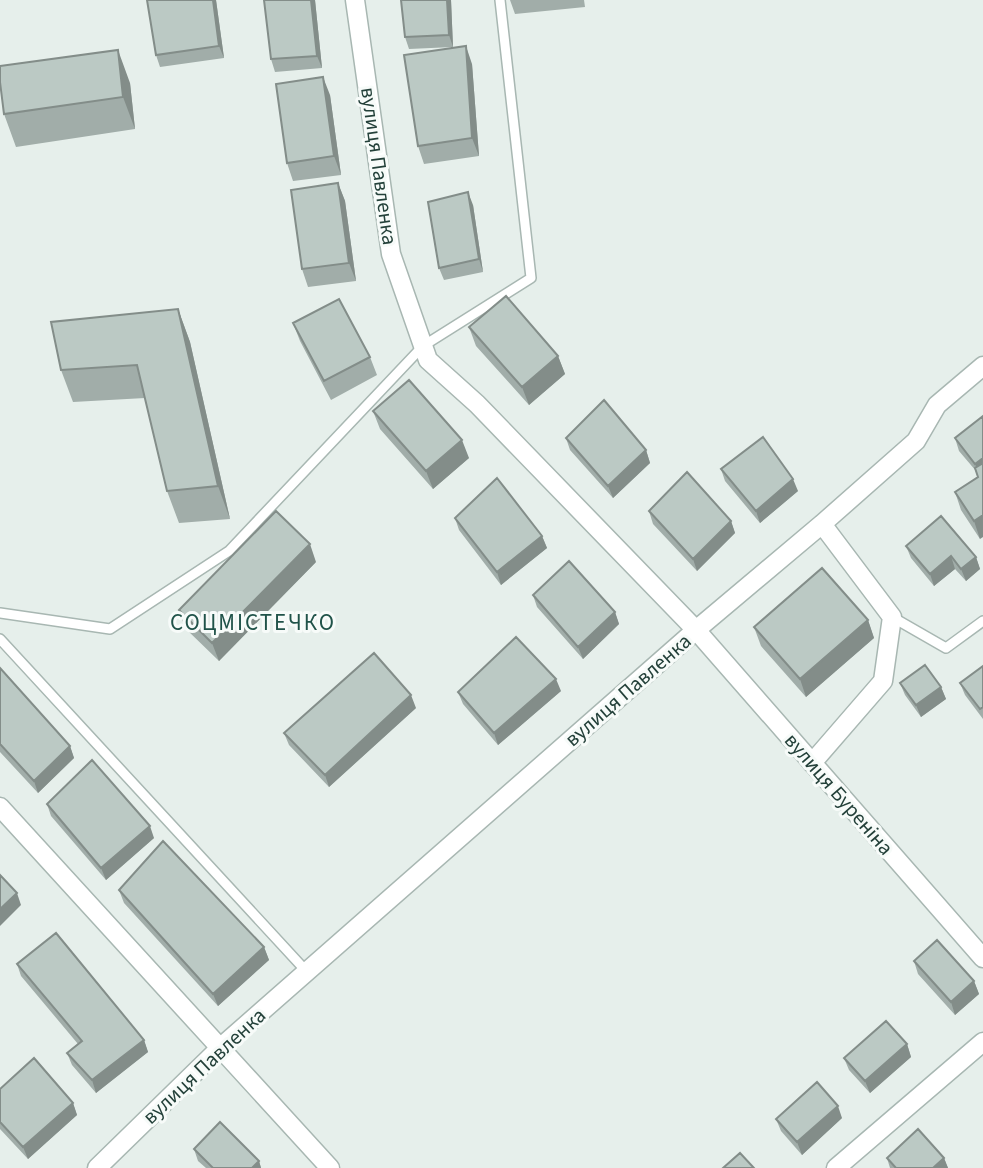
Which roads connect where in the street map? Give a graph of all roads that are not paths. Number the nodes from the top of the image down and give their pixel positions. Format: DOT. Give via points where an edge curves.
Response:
graph roads {
  1 [pos="355,0"];
  2 [pos="500,0"];
  3 [pos="423,346"];
  4 [pos="983,366"];
  5 [pos="822,524"];
  6 [pos="0,613"];
  7 [pos="892,617"];
  8 [pos="983,621"];
  9 [pos="696,630"];
  10 [pos="0,639"];
  11 [pos="812,763"];
  12 [pos="0,807"];
  13 [pos="983,958"];
  14 [pos="307,972"];
  15 [pos="983,1042"];
  16 [pos="221,1047"];
  17 [pos="97,1168"];
  18 [pos="330,1168"];
  19 [pos="836,1168"];
  1 -- 3 [label="street, вулиця Павленка" via="391,254"];
  2 -- 3 [label="lane" via="531,278"];
  3 -- 6 [label="lane" via="229,551 110,629"];
  3 -- 9 [label="street, вулиця Павленка" via="428,360 477,404"];
  4 -- 5 [label="street" via="937,405 916,441"];
  5 -- 7 [label="street"];
  5 -- 9 [label="street"];
  7 -- 8 [label="lane" via="946,648"];
  7 -- 11 [label="street" via="883,681"];
  9 -- 11 [label="street, вулиця Буреніна"];
  9 -- 14 [label="street, вулиця Павленка"];
  10 -- 14 [label="lane"];
  11 -- 13 [label="street, вулиця Буреніна"];
  12 -- 16 [label="street"];
  14 -- 16 [label="street, вулиця Павленка"];
  15 -- 19 [label="street"];
  16 -- 17 [label="street, вулиця Павленка"];
  16 -- 18 [label="street"];
}
